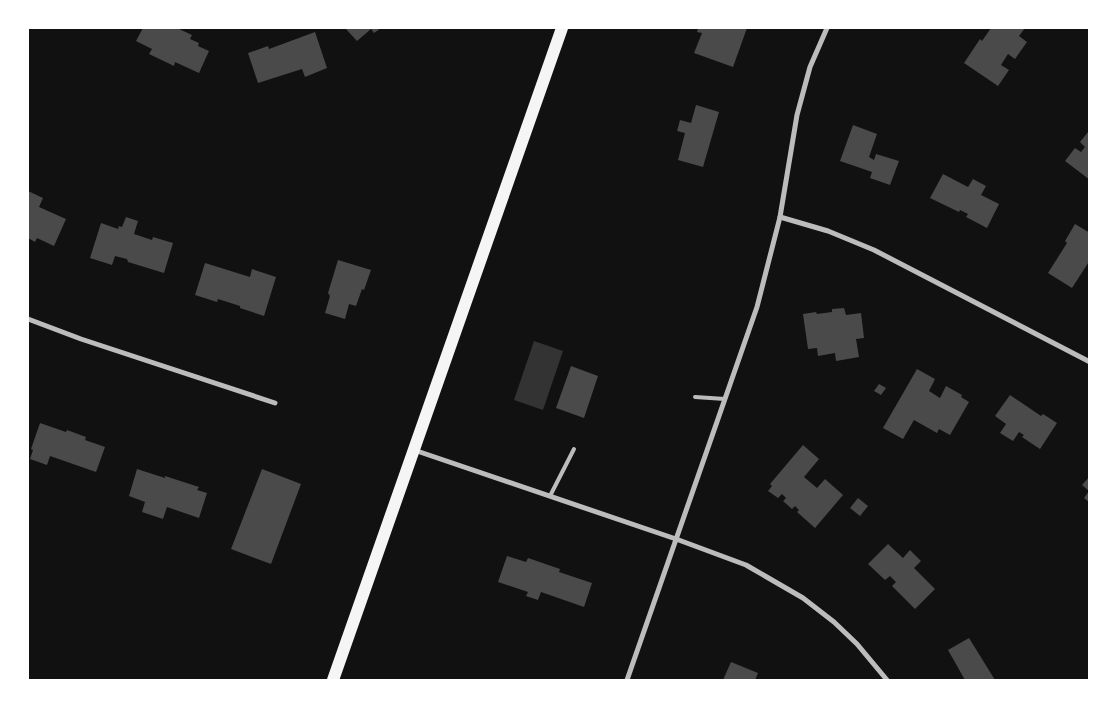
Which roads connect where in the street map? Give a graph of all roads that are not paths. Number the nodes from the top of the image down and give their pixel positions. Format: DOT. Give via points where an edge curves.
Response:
graph roads {
  1 [pos="562,28"];
  2 [pos="827,28"];
  3 [pos="780,217"];
  4 [pos="28,319"];
  5 [pos="1090,362"];
  6 [pos="695,397"];
  7 [pos="725,399"];
  8 [pos="275,404"];
  9 [pos="414,449"];
  10 [pos="574,449"];
  11 [pos="550,496"];
  12 [pos="676,539"];
  13 [pos="333,680"];
  14 [pos="627,680"];
  15 [pos="887,680"];
  1 -- 9 [label="main road"];
  2 -- 3 [label="street" via="810,67 797,115"];
  3 -- 5 [label="street" via="828,231 874,250"];
  3 -- 7 [label="street" via="757,307"];
  4 -- 8 [label="street"];
  6 -- 7 [label="lane"];
  7 -- 12 [label="street"];
  9 -- 11 [label="street"];
  9 -- 13 [label="main road"];
  10 -- 11 [label="lane"];
  11 -- 12 [label="street"];
  12 -- 14 [label="street"];
  12 -- 15 [label="street" via="746,565 803,598 857,644"];
}
